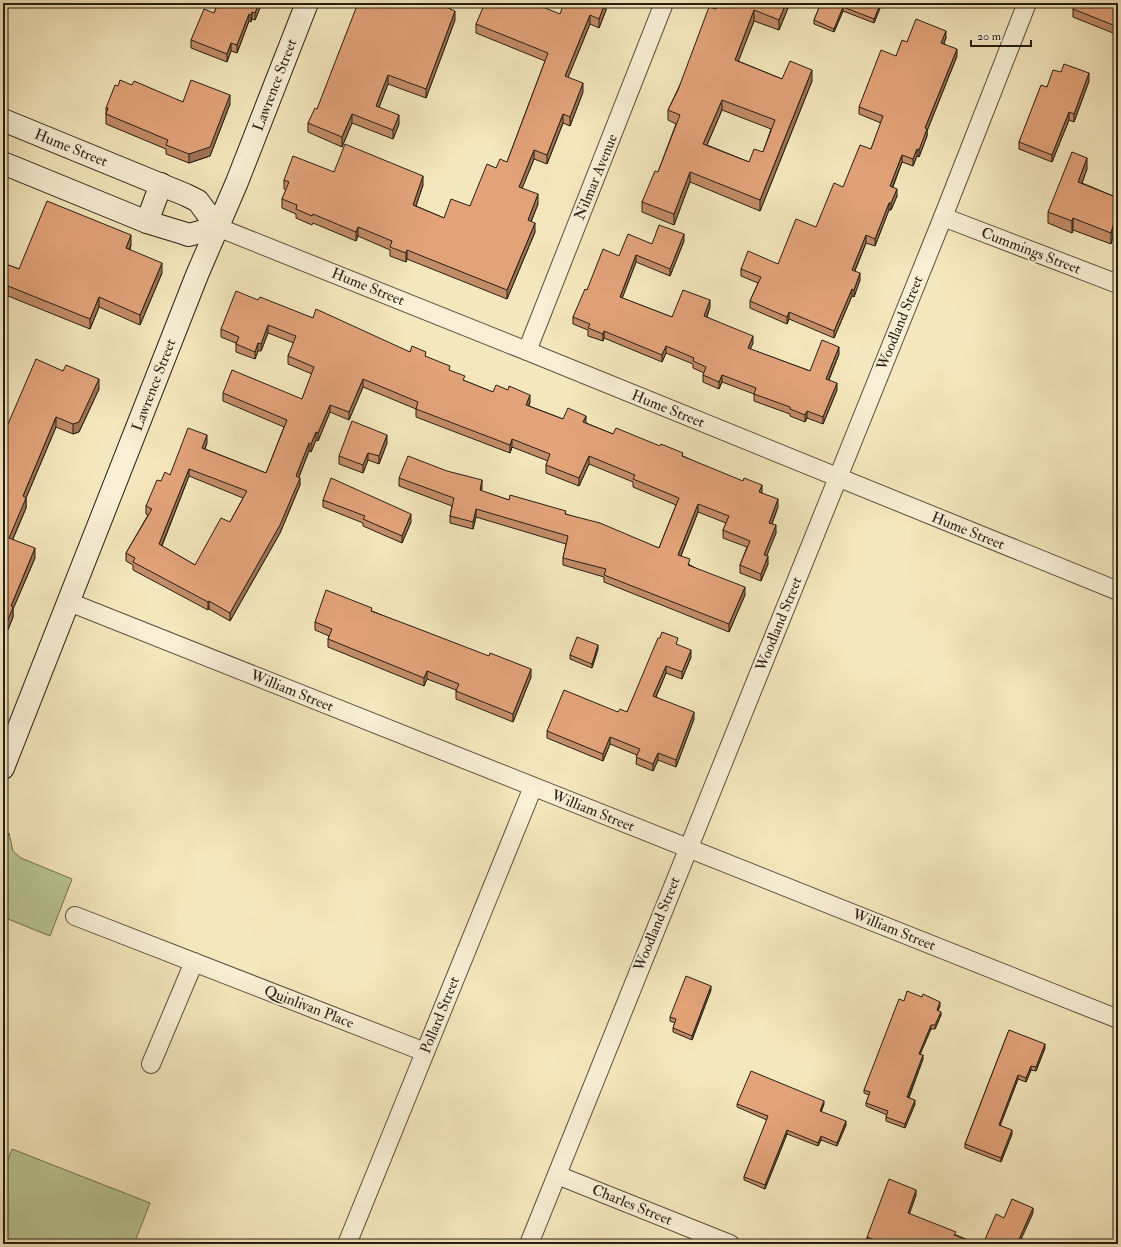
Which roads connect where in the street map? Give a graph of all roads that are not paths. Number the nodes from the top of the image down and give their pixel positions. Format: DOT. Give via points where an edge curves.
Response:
graph roads {
  1 [pos="307,3"];
  2 [pos="664,3"];
  3 [pos="1027,3"];
  4 [pos="3,120"];
  5 [pos="3,163"];
  6 [pos="161,184"];
  7 [pos="943,217"];
  8 [pos="147,222"];
  9 [pos="217,227"];
  10 [pos="1118,284"];
  11 [pos="527,351"];
  12 [pos="837,478"];
  13 [pos="1118,591"];
  14 [pos="69,602"];
  15 [pos="3,768"];
  16 [pos="533,787"];
  17 [pos="688,848"];
  18 [pos="74,916"];
  19 [pos="194,962"];
  20 [pos="1118,1019"];
  21 [pos="425,1052"];
  22 [pos="151,1064"];
  23 [pos="557,1175"];
  24 [pos="347,1244"];
  25 [pos="529,1244"];
  26 [pos="730,1244"];
  1 -- 9 [label="main road, Lawrence Street"];
  2 -- 11 [label="street, Nilmar Avenue"];
  3 -- 7 [label="street, Woodland Street"];
  4 -- 6 [label="main road, Hume Street"];
  5 -- 8 [label="main road"];
  6 -- 8 [label="main road"];
  6 -- 9 [label="main road, Hume Street" via="198,201"];
  7 -- 10 [label="street, Cummings Street"];
  7 -- 12 [label="street, Woodland Street"];
  8 -- 9 [label="main road" via="189,235"];
  9 -- 11 [label="street, Hume Street"];
  9 -- 14 [label="main road, Lawrence Street"];
  11 -- 12 [label="street, Hume Street"];
  12 -- 13 [label="street, Hume Street"];
  12 -- 17 [label="street, Woodland Street"];
  14 -- 15 [label="main road, Lawrence Street"];
  14 -- 16 [label="street, William Street"];
  16 -- 17 [label="street, William Street"];
  16 -- 21 [label="street, Pollard Street"];
  17 -- 20 [label="street, William Street"];
  17 -- 23 [label="street, Woodland Street"];
  18 -- 19 [label="street, Quinlivan Place"];
  19 -- 21 [label="street, Quinlivan Place"];
  19 -- 22 [label="street"];
  21 -- 24 [label="street, Pollard Street"];
  23 -- 25 [label="street, Woodland Street"];
  23 -- 26 [label="street, Charles Street"];
}
